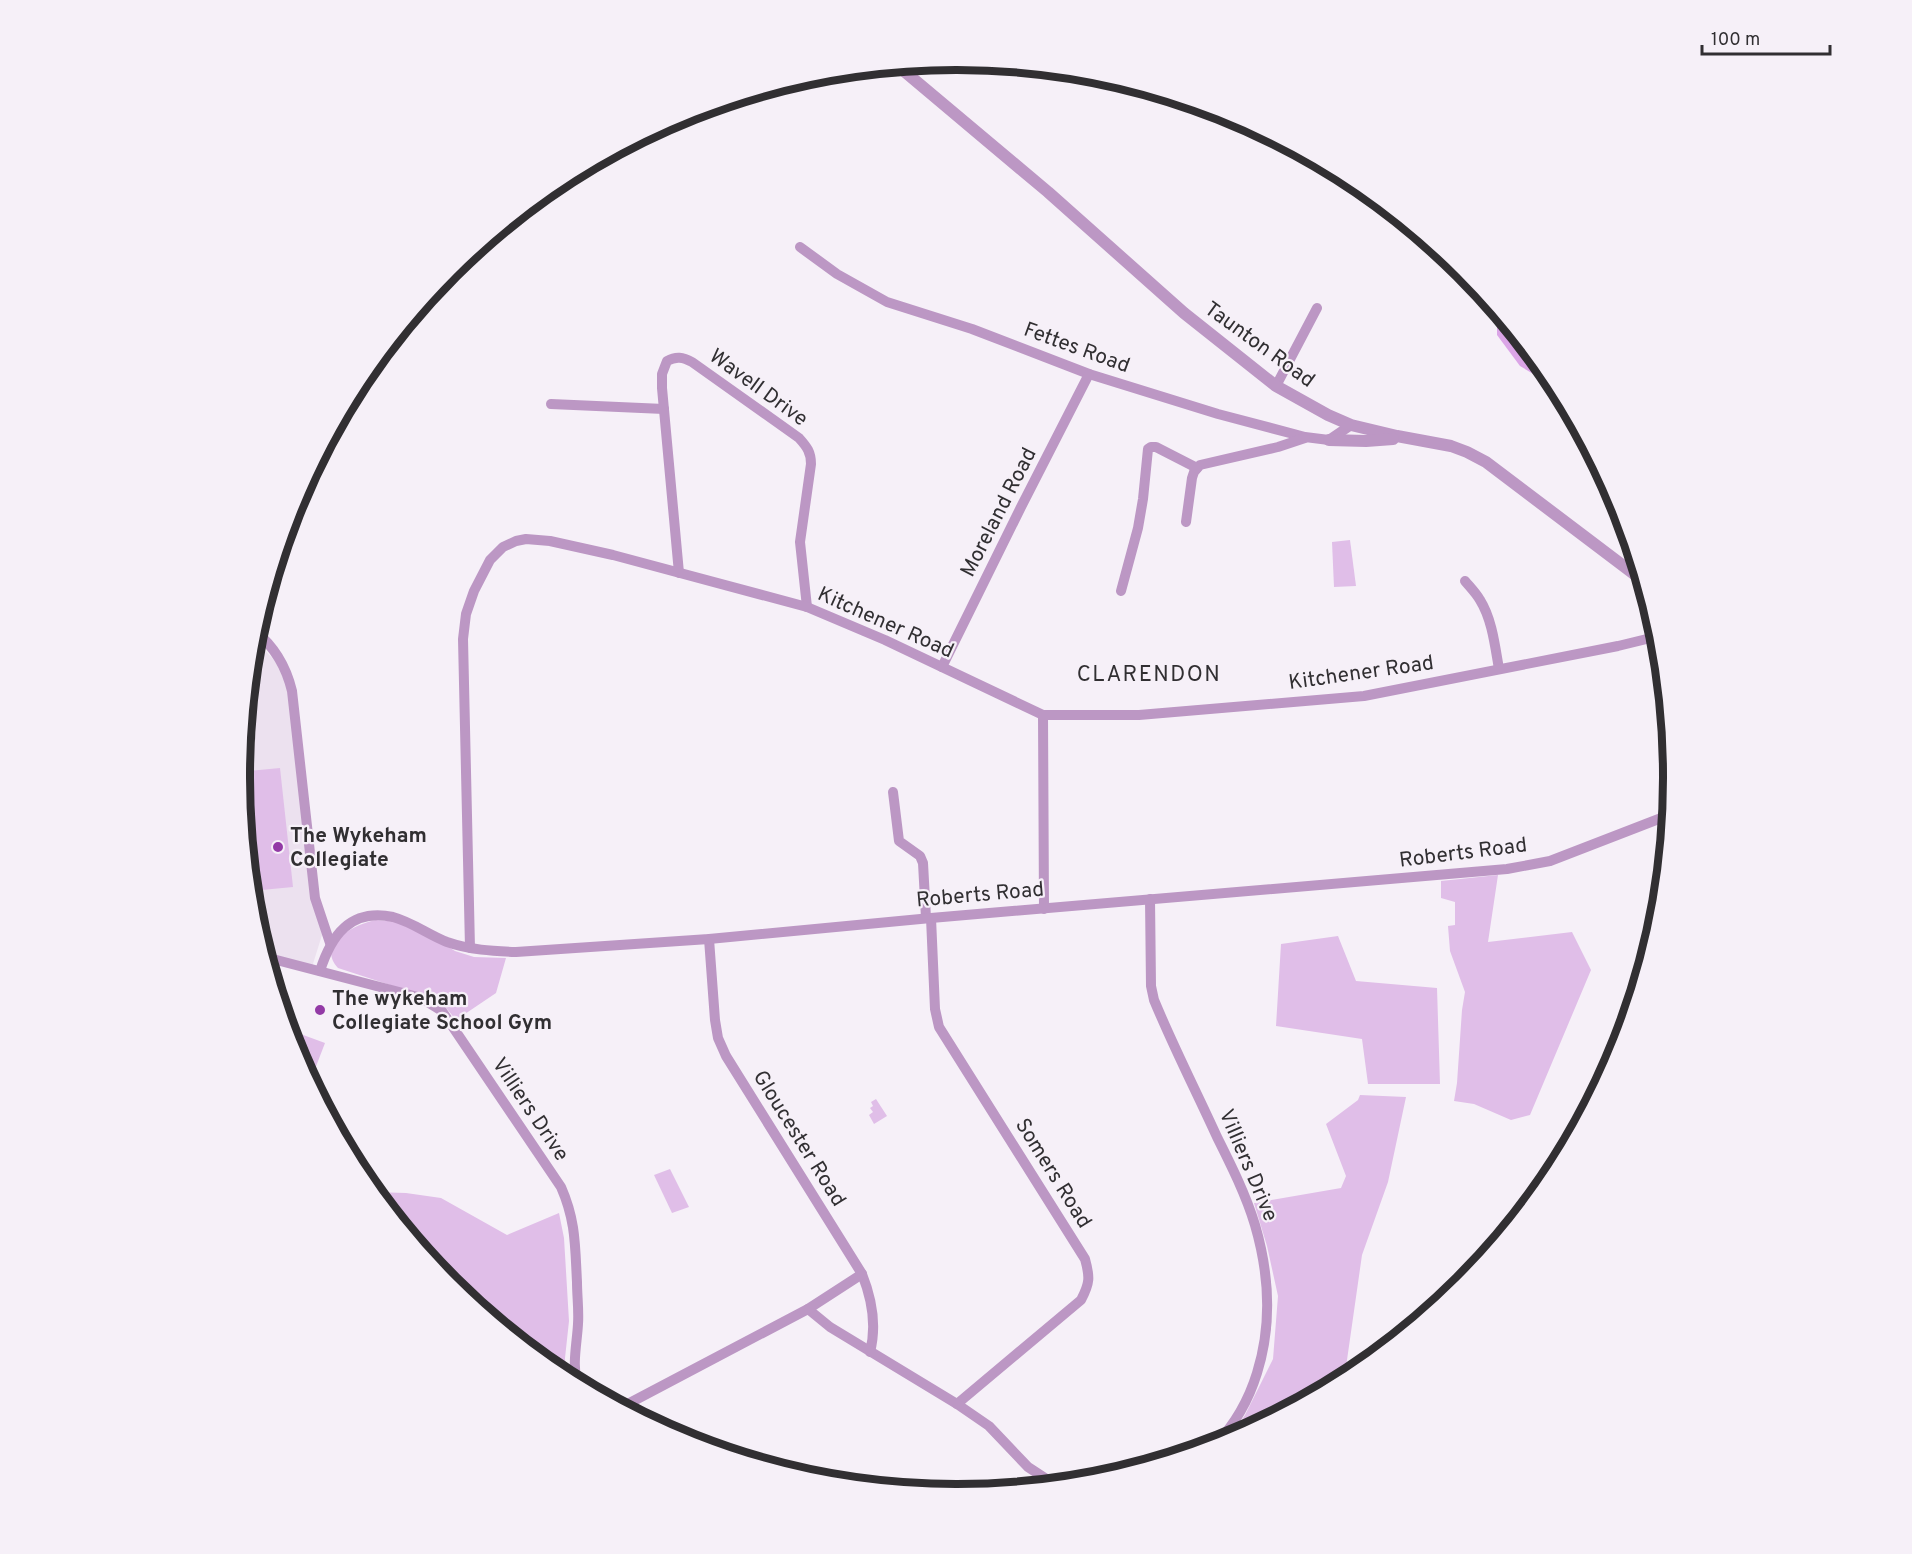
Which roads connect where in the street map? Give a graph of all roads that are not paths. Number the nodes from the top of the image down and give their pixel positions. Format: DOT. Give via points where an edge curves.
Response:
graph roads {
  1 [pos="906,72"];
  2 [pos="800,247"];
  3 [pos="1317,308"];
  4 [pos="1089,374"];
  5 [pos="1276,386"];
  6 [pos="550,404"];
  7 [pos="664,409"];
  8 [pos="1351,425"];
  9 [pos="1403,437"];
  10 [pos="1305,438"];
  11 [pos="1329,440"];
  12 [pos="1197,468"];
  13 [pos="1186,522"];
  14 [pos="1632,572"];
  15 [pos="679,573"];
  16 [pos="1465,581"];
  17 [pos="1121,591"];
  18 [pos="807,607"];
  19 [pos="263,638"];
  20 [pos="1649,638"];
  21 [pos="942,667"];
  22 [pos="1499,669"];
  23 [pos="1043,716"];
  24 [pos="893,792"];
  25 [pos="1661,818"];
  26 [pos="1150,899"];
  27 [pos="1044,909"];
  28 [pos="928,918"];
  29 [pos="710,939"];
  30 [pos="330,943"];
  31 [pos="470,948"];
  32 [pos="274,959"];
  33 [pos="320,971"];
  34 [pos="862,1274"];
  35 [pos="808,1309"];
  36 [pos="870,1352"];
  37 [pos="576,1372"];
  38 [pos="629,1403"];
  39 [pos="957,1404"];
  40 [pos="1229,1428"];
  41 [pos="1044,1477"];
  1 -- 5 [label="street, Taunton Road" via="1184,313"];
  2 -- 4 [label="street, Fettes Road" via="837,274 887,302 972,329"];
  3 -- 5 [label="street"];
  4 -- 10 [label="street, Fettes Road"];
  4 -- 21 [label="street, Moreland Road"];
  5 -- 8 [label="street, Taunton Road"];
  6 -- 7 [label="street"];
  7 -- 15 [label="street, Wavell Drive"];
  7 -- 18 [label="street, Wavell Drive" via="662,388 667,362 685,358 808,448 811,464 800,542"];
  8 -- 9 [label="street, Taunton Road"];
  8 -- 11 [label="street"];
  9 -- 11 [label="street"];
  9 -- 14 [label="street, Taunton Road" via="1451,446 1486,462"];
  10 -- 11 [label="street, Fettes Road"];
  10 -- 12 [label="street"];
  12 -- 13 [label="street"];
  12 -- 17 [label="street" via="1156,447 1148,449 1140,521"];
  15 -- 18 [label="street, Kitchener Road"];
  15 -- 31 [label="street, Kitchener Road" via="550,541 516,541 490,560 466,614 463,639"];
  16 -- 22 [label="street" via="1486,612"];
  18 -- 21 [label="street, Kitchener Road"];
  19 -- 30 [label="street" via="275,650 292,691 315,898"];
  20 -- 22 [label="street, Kitchener Road"];
  21 -- 23 [label="street, Kitchener Road"];
  22 -- 23 [label="street, Kitchener Road" via="1364,696 1139,715"];
  23 -- 27 [label="street"];
  24 -- 28 [label="street, Somers Road" via="899,841 920,856 923,863"];
  25 -- 26 [label="street, Roberts Road" via="1550,861 1507,869"];
  26 -- 27 [label="street, Roberts Road"];
  26 -- 40 [label="street, Villiers Drive" via="1154,1000 1238,1181 1255,1224 1264,1268 1268,1309 1263,1353 1250,1395"];
  27 -- 28 [label="street, Roberts Road"];
  28 -- 29 [label="street, Roberts Road"];
  28 -- 39 [label="street, Somers Road" via="939,1027 1085,1259 1090,1274 1082,1300"];
  29 -- 31 [label="street, Roberts Road" via="516,952"];
  29 -- 34 [label="street, Gloucester Road" via="715,1020 726,1056"];
  30 -- 31 [label="street, Roberts Road" via="341,929 361,919 382,916"];
  30 -- 33 [label="street, Roberts Road"];
  32 -- 33 [label="street, Villiers Drive"];
  33 -- 37 [label="street, Villiers Drive" via="421,998 442,1011 561,1187 575,1230 579,1321"];
  34 -- 35 [label="street"];
  34 -- 36 [label="street, Gloucester Road" via="872,1308"];
  35 -- 36 [label="street"];
  35 -- 38 [label="street"];
  36 -- 39 [label="street"];
  39 -- 41 [label="street" via="989,1426 1028,1467"];
}
